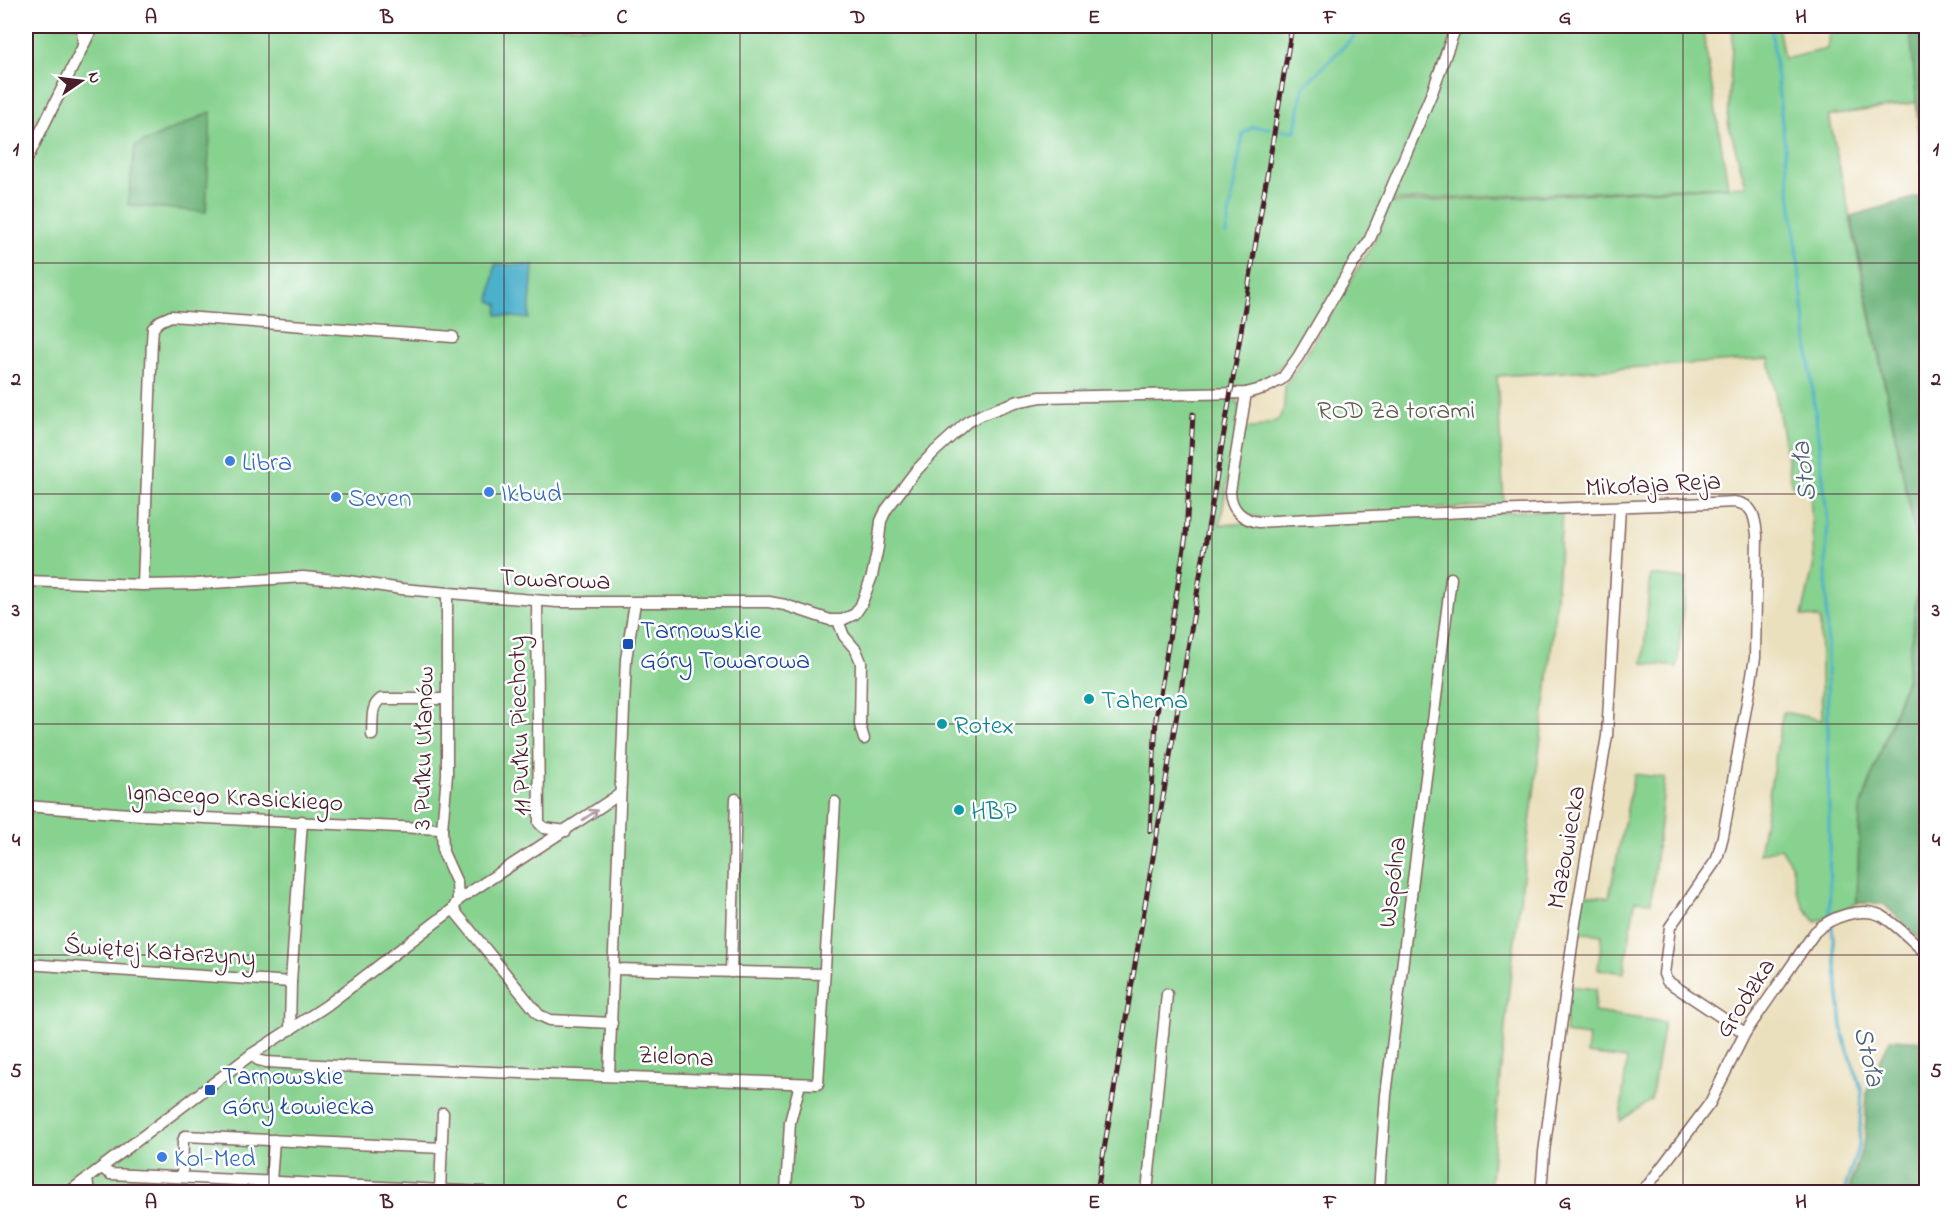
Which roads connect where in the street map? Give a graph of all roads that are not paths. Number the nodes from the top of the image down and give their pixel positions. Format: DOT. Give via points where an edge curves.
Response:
graph roads {
  1 [pos="1456,26"];
  2 [pos="86,27"];
  3 [pos="26,161"];
  4 [pos="453,337"];
  5 [pos="1246,393"];
  6 [pos="1620,507"];
  7 [pos="1451,578"];
  8 [pos="26,581"];
  9 [pos="143,585"];
  10 [pos="447,594"];
  11 [pos="537,601"];
  12 [pos="635,603"];
  13 [pos="838,621"];
  14 [pos="447,699"];
  15 [pos="372,735"];
  16 [pos="864,739"];
  17 [pos="617,796"];
  18 [pos="736,799"];
  19 [pos="835,801"];
  20 [pos="26,806"];
  21 [pos="302,821"];
  22 [pos="442,829"];
  23 [pos="566,831"];
  24 [pos="455,904"];
  25 [pos="1926,952"];
  26 [pos="26,964"];
  27 [pos="614,969"];
  28 [pos="730,972"];
  29 [pos="824,974"];
  30 [pos="291,982"];
  31 [pos="1167,994"];
  32 [pos="612,1023"];
  33 [pos="290,1030"];
  34 [pos="1745,1033"];
  35 [pos="252,1054"];
  36 [pos="609,1075"];
  37 [pos="800,1084"];
  38 [pos="443,1113"];
  39 [pos="274,1140"];
  40 [pos="442,1148"];
  41 [pos="102,1168"];
  42 [pos="182,1177"];
  43 [pos="87,1179"];
  44 [pos="271,1182"];
  45 [pos="1648,1188"];
  46 [pos="440,1191"];
  47 [pos="69,1192"];
  48 [pos="89,1192"];
  49 [pos="484,1192"];
  50 [pos="786,1192"];
  51 [pos="1147,1192"];
  52 [pos="1379,1192"];
  53 [pos="1540,1192"];
  54 [pos="1640,1192"];
  1 -- 5 [label="street" via="1434,90 1369,241 1282,379"];
  2 -- 3 [label="street" via="83,47"];
  4 -- 9 [label="street" via="171,316 160,321 153,328 152,341"];
  5 -- 6 [label="street, Mikołaja Reja" via="1230,492 1231,501 1251,521"];
  5 -- 13 [label="street" via="1041,397 1007,404 970,420 915,472 886,510 880,520 874,569 861,605 852,616"];
  6 -- 34 [label="street, Mikołaja Reja" via="1734,502 1750,508 1756,522 1755,658 1723,836 1717,859 1670,927 1664,974 1668,981"];
  6 -- 53 [label="street, Mazowiecka" via="1607,736 1575,923"];
  7 -- 52 [label="street, Wspólna" via="1385,1104"];
  8 -- 9 [label="street, Towarowa"];
  9 -- 10 [label="street, Towarowa" via="303,577"];
  10 -- 11 [label="street, Towarowa"];
  10 -- 14 [label="street, 3 Pułku Ułanów"];
  11 -- 12 [label="street, Towarowa"];
  11 -- 23 [label="street, 11 Pułku Piechoty" via="539,823 544,828"];
  12 -- 13 [label="street, Towarowa" via="769,602"];
  12 -- 17 [label="street" via="626,658"];
  13 -- 16 [label="street" via="861,662 860,725"];
  14 -- 15 [label="street" via="381,699 374,706"];
  14 -- 22 [label="street, 3 Pułku Ułanów"];
  23 -- 17 [label="street, one-way"];
  17 -- 27 [label="street"];
  18 -- 28 [label="street"];
  19 -- 29 [label="street"];
  20 -- 21 [label="street, Ignacego Krasickiego"];
  21 -- 22 [label="street, Ignacego Krasickiego"];
  21 -- 30 [label="street, Świętej Katarzyny"];
  22 -- 24 [label="street, 3 Pułku Ułanów" via="443,852 457,883"];
  23 -- 24 [label="street"];
  24 -- 32 [label="street" via="539,1015 550,1020"];
  24 -- 33 [label="street"];
  25 -- 34 [label="street, Grodzka" via="1882,917 1871,913 1832,919 1815,932"];
  26 -- 30 [label="street, Świętej Katarzyny"];
  27 -- 28 [label="street"];
  27 -- 32 [label="street"];
  28 -- 29 [label="street"];
  29 -- 37 [label="street" via="818,1084"];
  30 -- 33 [label="street, Świętej Katarzyny"];
  31 -- 51 [label="street"];
  32 -- 36 [label="street"];
  33 -- 35 [label="street"];
  34 -- 45 [label="street, Grodzka" via="1710,1103"];
  35 -- 36 [label="street, Zielona" via="266,1062"];
  35 -- 41 [label="street"];
  36 -- 37 [label="street, Zielona"];
  37 -- 50 [label="street" via="790,1122"];
  38 -- 40 [label="street"];
  39 -- 40 [label="street"];
  39 -- 42 [label="street" via="185,1136"];
  39 -- 44 [label="street"];
  40 -- 46 [label="street"];
  41 -- 42 [label="street" via="110,1174"];
  41 -- 43 [label="street"];
  42 -- 44 [label="street"];
  43 -- 47 [label="street"];
  43 -- 48 [label="street"];
  44 -- 46 [label="street"];
  45 -- 54 [label="street, Grodzka"];
  46 -- 49 [label="street"];
}
